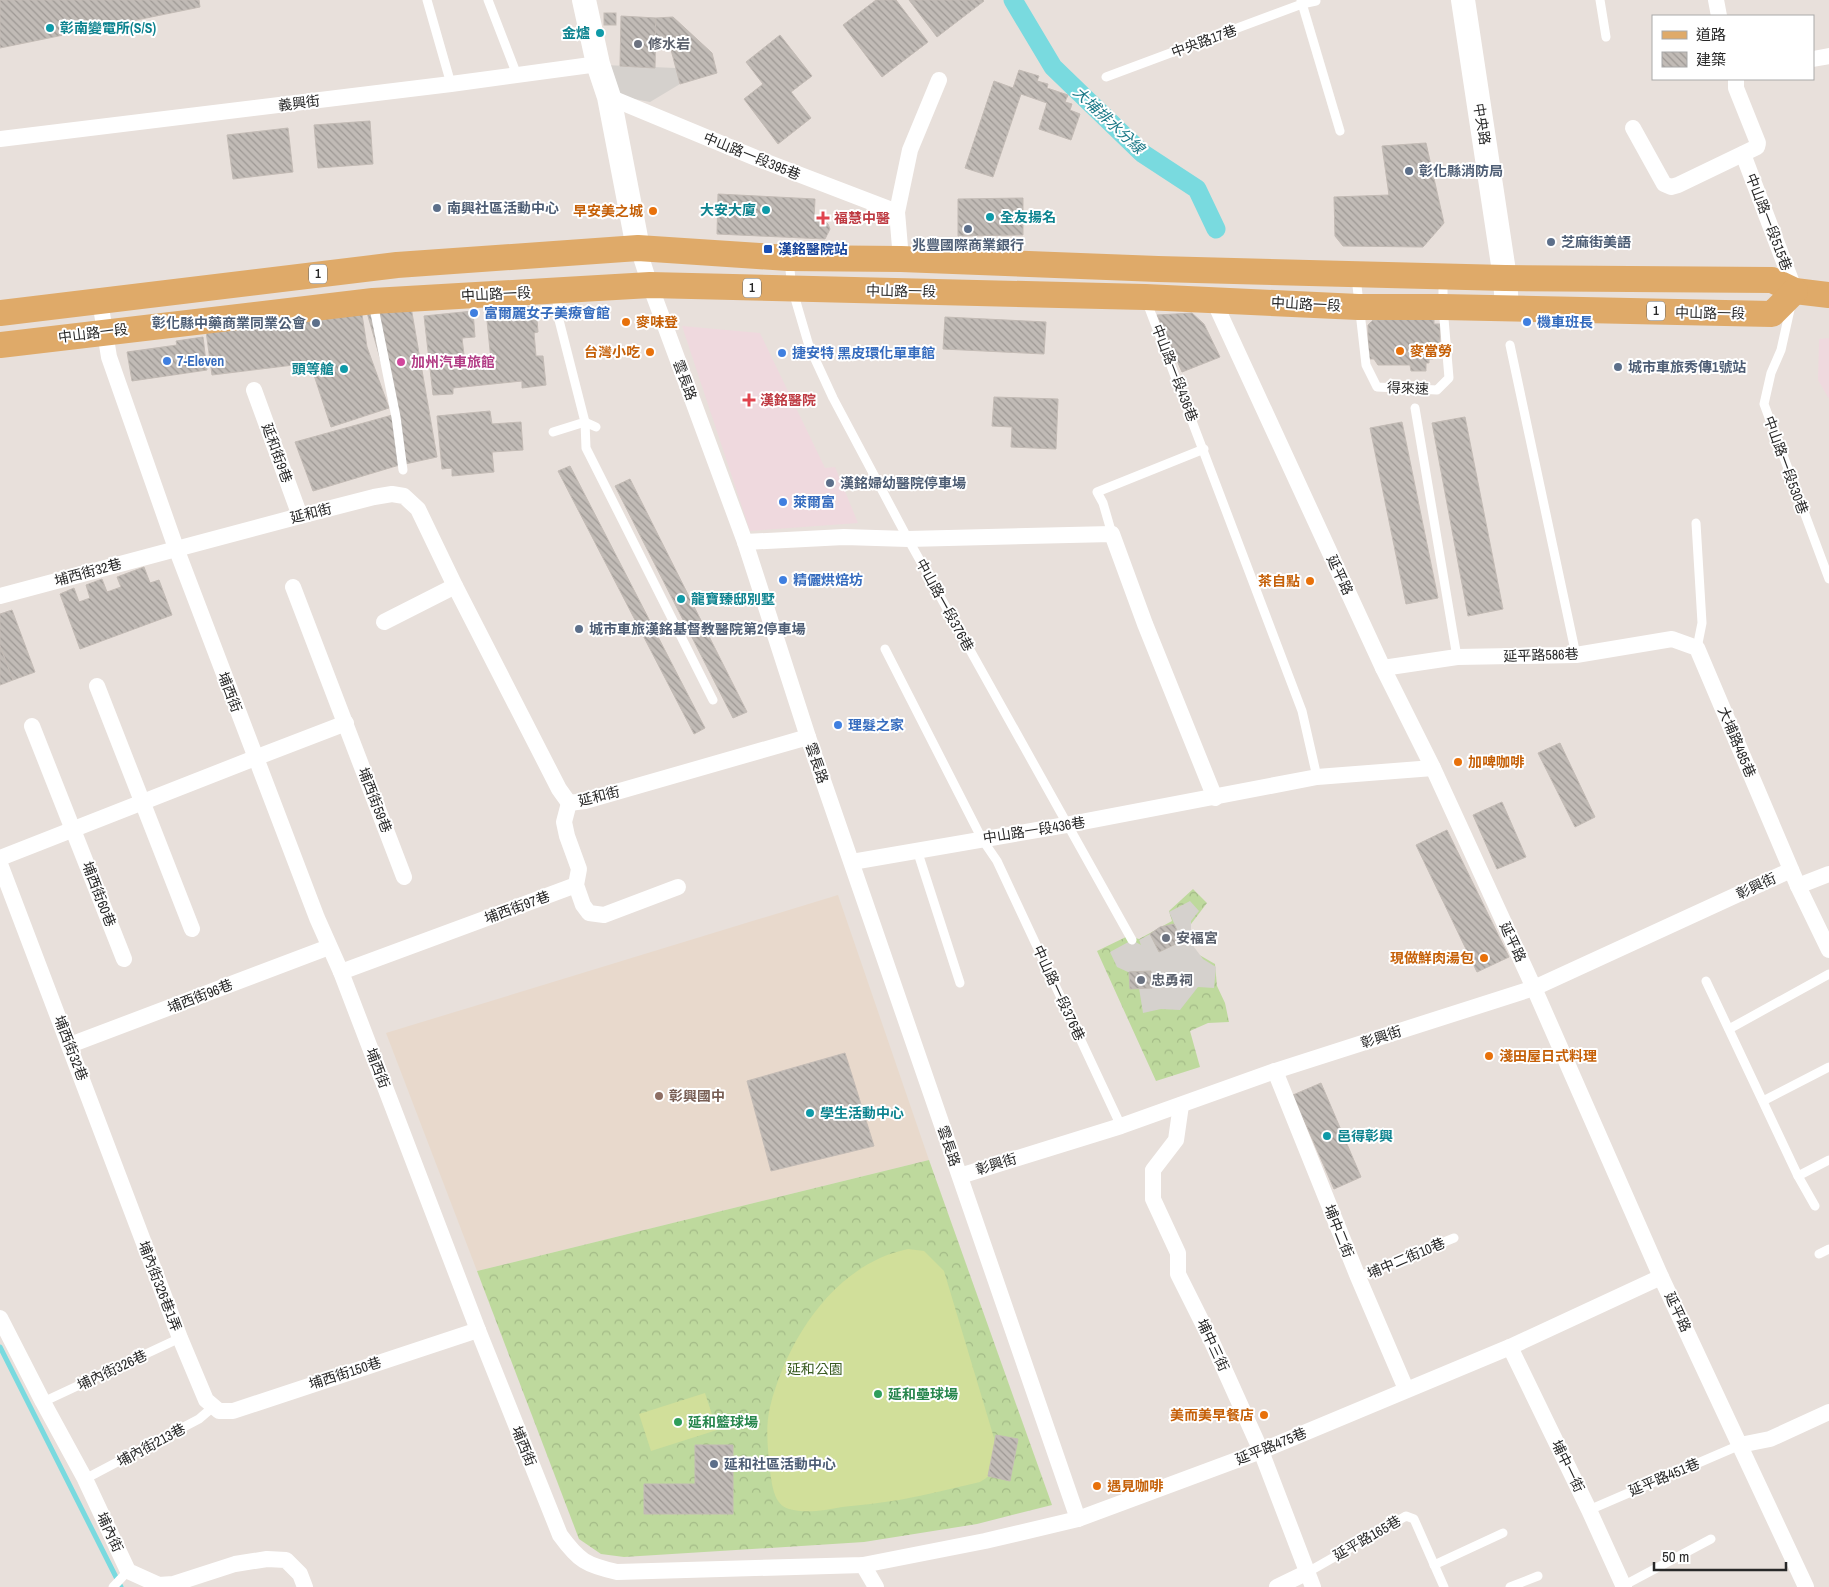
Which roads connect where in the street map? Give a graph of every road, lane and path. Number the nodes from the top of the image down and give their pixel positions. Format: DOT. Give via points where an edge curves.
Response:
graph roads {
  1 [pos="426,0"];
  2 [pos="488,0"];
  3 [pos="584,0"];
  4 [pos="1463,0"];
  5 [pos="1600,0"];
  6 [pos="1716,0"];
  7 [pos="1302,2"];
  8 [pos="1316,2"];
  9 [pos="1719,15"];
  10 [pos="1606,37"];
  11 [pos="1829,56"];
  12 [pos="1814,59"];
  13 [pos="598,64"];
  14 [pos="516,75"];
  15 [pos="1106,77"];
  16 [pos="939,80"];
  17 [pos="1736,80"];
  18 [pos="451,84"];
  19 [pos="609,97"];
  20 [pos="1633,128"];
  21 [pos="1340,131"];
  22 [pos="0,139"];
  23 [pos="1743,154"];
  24 [pos="897,212"];
  25 [pos="638,248"];
  26 [pos="788,258"];
  27 [pos="901,259"];
  28 [pos="1356,274"];
  29 [pos="1443,276"];
  30 [pos="1505,278"];
  31 [pos="650,286"];
  32 [pos="792,288"];
  33 [pos="556,290"];
  34 [pos="1795,291"];
  35 [pos="1829,295"];
  36 [pos="1145,297"];
  37 [pos="1213,299"];
  38 [pos="100,301"];
  39 [pos="373,301"];
  40 [pos="1443,306"];
  41 [pos="1358,307"];
  42 [pos="1507,308"];
  43 [pos="0,314"];
  44 [pos="105,332"];
  45 [pos="0,345"];
  46 [pos="1510,346"];
  47 [pos="254,390"];
  48 [pos="1415,408"];
  49 [pos="585,422"];
  50 [pos="596,426"];
  51 [pos="553,432"];
  52 [pos="1204,449"];
  53 [pos="403,470"];
  54 [pos="300,516"];
  55 [pos="1696,523"];
  56 [pos="1112,534"];
  57 [pos="908,539"];
  58 [pos="745,542"];
  59 [pos="176,548"];
  60 [pos="1827,569"];
  61 [pos="1829,579"];
  62 [pos="455,586"];
  63 [pos="293,587"];
  64 [pos="0,596"];
  65 [pos="384,622"];
  66 [pos="885,648"];
  67 [pos="1697,648"];
  68 [pos="1576,655"];
  69 [pos="1457,657"];
  70 [pos="1383,668"];
  71 [pos="97,686"];
  72 [pos="713,700"];
  73 [pos="346,723"];
  74 [pos="32,726"];
  75 [pos="808,737"];
  76 [pos="255,758"];
  77 [pos="1433,768"];
  78 [pos="1317,777"];
  79 [pos="1215,798"];
  80 [pos="143,802"];
  81 [pos="570,803"];
  82 [pos="1066,825"];
  83 [pos="74,829"];
  84 [pos="982,838"];
  85 [pos="917,850"];
  86 [pos="0,858"];
  87 [pos="852,862"];
  88 [pos="0,864"];
  89 [pos="1791,870"];
  90 [pos="1829,874"];
  91 [pos="404,877"];
  92 [pos="576,885"];
  93 [pos="1798,886"];
  94 [pos="678,887"];
  95 [pos="192,929"];
  96 [pos="1132,940"];
  97 [pos="329,946"];
  98 [pos="1829,950"];
  99 [pos="124,959"];
  100 [pos="341,972"];
  101 [pos="1829,974"];
  102 [pos="1706,981"];
  103 [pos="960,983"];
  104 [pos="1534,988"];
  105 [pos="1729,1029"];
  106 [pos="70,1045"];
  107 [pos="1829,1067"];
  108 [pos="1274,1071"];
  109 [pos="1763,1101"];
  110 [pos="1181,1105"];
  111 [pos="1121,1126"];
  112 [pos="1829,1160"];
  113 [pos="960,1176"];
  114 [pos="1798,1176"];
  115 [pos="1815,1206"];
  116 [pos="141,1233"];
  117 [pos="1454,1238"];
  118 [pos="1829,1249"];
  119 [pos="1819,1254"];
  120 [pos="1661,1277"];
  121 [pos="1358,1278"];
  122 [pos="0,1318"];
  123 [pos="478,1330"];
  124 [pos="180,1338"];
  125 [pos="1510,1347"];
  126 [pos="1406,1390"];
  127 [pos="43,1402"];
  128 [pos="214,1407"];
  129 [pos="1829,1412"];
  130 [pos="1740,1445"];
  131 [pos="1261,1451"];
  132 [pos="85,1479"];
  133 [pos="1589,1510"];
  134 [pos="1078,1519"];
  135 [pos="1504,1534"];
  136 [pos="1711,1539"];
  137 [pos="863,1565"];
  138 [pos="1434,1565"];
  139 [pos="128,1571"];
  140 [pos="1538,1576"];
  141 [pos="1310,1579"];
  142 [pos="113,1587"];
  143 [pos="305,1587"];
  144 [pos="876,1587"];
  145 [pos="1277,1587"];
  146 [pos="1444,1587"];
  147 [pos="1510,1587"];
  148 [pos="1622,1587"];
  149 [pos="1806,1587"];
  1 -- 18 [label="lane"];
  2 -- 14 [label="lane"];
  3 -- 13 [label="street, 雲長路"];
  4 -- 30 [label="street, 中央路"];
  5 -- 10 [label="lane"];
  6 -- 9 [label="street"];
  7 -- 8 [label="lane, 中央路17巷"];
  7 -- 15 [label="lane, 中央路17巷"];
  7 -- 21 [label="lane"];
  11 -- 12 [label="street"];
  13 -- 14 [label="street, 義興街"];
  13 -- 19 [label="street, 雲長路"];
  14 -- 18 [label="street, 義興街"];
  16 -- 24 [label="street" via="910,150"];
  17 -- 23 [label="street, 中山路一段515巷" via="1736,88 1758,143 1757,148"];
  18 -- 22 [label="street, 義興街"];
  19 -- 24 [label="street, 中山路一段395巷" via="747,155"];
  19 -- 25 [label="street, 雲長路"];
  20 -- 23 [label="street, 中山路一段515巷" via="1664,184 1671,187"];
  23 -- 34 [label="street, 中山路一段515巷"];
  24 -- 27 [label="street"];
  25 -- 26 [label="main road, 1"];
  25 -- 31 [label="street, 雲長路"];
  25 -- 38 [label="main road, 1" via="397,265"];
  26 -- 27 [label="main road, 1"];
  26 -- 32 [label="lane, 中山路一段376巷"];
  27 -- 28 [label="main road, 1"];
  28 -- 29 [label="main road, 1"];
  28 -- 41 [label="lane, 得來速"];
  29 -- 30 [label="main road, 1"];
  29 -- 40 [label="lane, 得來速"];
  30 -- 34 [label="main road, 1" via="1772,280"];
  30 -- 42 [label="street, 中央路"];
  31 -- 32 [label="main road, 中山路一段 / 1"];
  31 -- 33 [label="main road, 中山路一段 / 1"];
  31 -- 58 [label="street, 雲長路"];
  32 -- 36 [label="main road, 中山路一段 / 1"];
  32 -- 57 [label="lane, 中山路一段376巷" via="809,346 833,398"];
  33 -- 39 [label="main road, 中山路一段 / 1"];
  33 -- 49 [label="lane" via="559,320"];
  34 -- 35 [label="main road, 1"];
  34 -- 42 [label="main road, 中山路一段 / 1" via="1772,314"];
  34 -- 60 [label="lane, 中山路一段530巷" via="1782,350 1764,404"];
  36 -- 37 [label="main road, 中山路一段 / 1"];
  36 -- 52 [label="lane, 中山路一段436巷"];
  37 -- 41 [label="main road, 中山路一段 / 1"];
  37 -- 70 [label="street, 延平路"];
  38 -- 43 [label="main road, 1"];
  38 -- 44 [label="street, 埔西街"];
  39 -- 44 [label="main road, 中山路一段 / 1"];
  39 -- 53 [label="lane" via="396,416"];
  40 -- 41 [label="main road, 中山路一段 / 1"];
  40 -- 41 [label="lane, 得來速" via="1449,378 1437,390 1377,387 1366,365"];
  40 -- 42 [label="main road, 中山路一段 / 1"];
  44 -- 45 [label="main road, 中山路一段 / 1"];
  44 -- 59 [label="street, 埔西街" via="109,357"];
  46 -- 68 [label="lane"];
  47 -- 54 [label="street, 延和街9巷"];
  48 -- 69 [label="lane"];
  49 -- 50 [label="lane"];
  49 -- 51 [label="lane"];
  49 -- 72 [label="lane" via="586,448"];
  52 -- 56 [label="lane" via="1097,492"];
  52 -- 78 [label="lane, 中山路一段436巷" via="1302,711"];
  54 -- 59 [label="street, 延和街"];
  54 -- 62 [label="street, 延和街" via="374,497 404,496 418,509"];
  55 -- 67 [label="lane" via="1702,623"];
  56 -- 57 [label="street"];
  56 -- 79 [label="street"];
  57 -- 58 [label="street" via="844,537"];
  57 -- 82 [label="lane, 中山路一段376巷"];
  58 -- 75 [label="street, 雲長路"];
  59 -- 64 [label="street, 埔西街32巷"];
  59 -- 76 [label="street, 埔西街"];
  60 -- 61 [label="lane, 中山路一段530巷"];
  62 -- 65 [label="street"];
  62 -- 81 [label="street, 延和街" via="559,789"];
  63 -- 73 [label="street, 埔西街59巷"];
  66 -- 84 [label="lane, 中山路一段376巷"];
  67 -- 68 [label="street, 延平路586巷" via="1672,639"];
  67 -- 89 [label="street, 大埔路485巷"];
  68 -- 69 [label="street, 延平路586巷"];
  69 -- 70 [label="street, 延平路586巷"];
  70 -- 77 [label="street, 延平路"];
  71 -- 80 [label="street"];
  73 -- 76 [label="street"];
  73 -- 91 [label="street, 埔西街59巷"];
  74 -- 83 [label="street, 埔西街60巷"];
  75 -- 81 [label="street, 延和街" via="585,802"];
  75 -- 87 [label="street, 雲長路"];
  76 -- 80 [label="street"];
  76 -- 97 [label="street, 埔西街"];
  77 -- 78 [label="street, 中山路一段436巷"];
  77 -- 104 [label="street, 延平路"];
  78 -- 79 [label="street, 中山路一段436巷"];
  79 -- 82 [label="street, 中山路一段436巷"];
  80 -- 83 [label="street"];
  80 -- 95 [label="street"];
  81 -- 92 [label="street" via="564,822 578,870"];
  82 -- 84 [label="street, 中山路一段436巷"];
  82 -- 96 [label="lane, 中山路一段376巷"];
  83 -- 86 [label="street"];
  83 -- 99 [label="street, 埔西街60巷"];
  84 -- 85 [label="street, 中山路一段436巷"];
  84 -- 111 [label="lane, 中山路一段376巷" via="997,861"];
  85 -- 87 [label="street, 中山路一段436巷"];
  85 -- 103 [label="lane"];
  87 -- 113 [label="street, 雲長路"];
  88 -- 106 [label="street, 埔西街32巷"];
  89 -- 93 [label="street, 大埔路485巷"];
  89 -- 104 [label="street, 彰興街"];
  90 -- 93 [label="street"];
  92 -- 94 [label="street" via="589,913 604,915"];
  92 -- 100 [label="street, 埔西街97巷"];
  93 -- 98 [label="street, 大埔路485巷"];
  97 -- 100 [label="street, 埔西街"];
  97 -- 106 [label="street, 埔西街96巷"];
  100 -- 123 [label="street, 埔西街"];
  101 -- 105 [label="lane"];
  102 -- 105 [label="lane"];
  104 -- 108 [label="street, 彰興街"];
  104 -- 120 [label="street, 延平路"];
  105 -- 109 [label="lane"];
  106 -- 116 [label="street, 埔西街32巷"];
  107 -- 109 [label="lane"];
  108 -- 110 [label="street, 彰興街"];
  108 -- 121 [label="street, 埔中二街"];
  109 -- 114 [label="lane"];
  110 -- 111 [label="street, 彰興街"];
  110 -- 131 [label="street, 埔中三街" via="1176,1140 1153,1170 1153,1199 1178,1253 1178,1274"];
  111 -- 113 [label="street, 彰興街"];
  112 -- 114 [label="lane"];
  113 -- 134 [label="street, 雲長路"];
  114 -- 115 [label="lane"];
  116 -- 124 [label="street, 埔內街326巷1弄"];
  117 -- 121 [label="lane, 埔中二街10巷"];
  118 -- 119 [label="lane"];
  120 -- 125 [label="street, 延平路475巷"];
  120 -- 130 [label="street, 延平路"];
  121 -- 126 [label="street, 埔中二街"];
  122 -- 127 [label="street, 埔內街"];
  123 -- 128 [label="street, 埔西街150巷" via="233,1411 219,1411"];
  123 -- 137 [label="street, 埔西街" via="560,1535 573,1553 592,1566 617,1572"];
  124 -- 127 [label="lane, 埔內街326巷"];
  124 -- 128 [label="street, 埔內街326巷1弄" via="206,1400"];
  125 -- 126 [label="street, 延平路475巷"];
  125 -- 133 [label="street, 埔中一街"];
  126 -- 131 [label="street, 延平路475巷"];
  127 -- 132 [label="street, 埔內街"];
  128 -- 132 [label="lane, 埔內街213巷" via="199,1419"];
  129 -- 130 [label="street" via="1770,1439"];
  130 -- 133 [label="lane, 延平路451巷"];
  130 -- 149 [label="street, 延平路"];
  131 -- 134 [label="street, 延平路475巷"];
  131 -- 141 [label="street, 埔中三街"];
  132 -- 139 [label="street, 埔內街"];
  133 -- 148 [label="street, 埔中一街"];
  134 -- 137 [label="street, 延平路475巷"];
  135 -- 138 [label="lane"];
  136 -- 148 [label="lane"];
  137 -- 144 [label="street"];
  138 -- 141 [label="lane, 延平路165巷" via="1414,1519 1406,1516"];
  138 -- 146 [label="lane, 延平路165巷"];
  139 -- 142 [label="lane"];
  139 -- 143 [label="street" via="159,1584 173,1584 235,1564 286,1560 300,1574"];
  140 -- 147 [label="lane"];
  141 -- 145 [label="street, 延平路165巷"];
}
